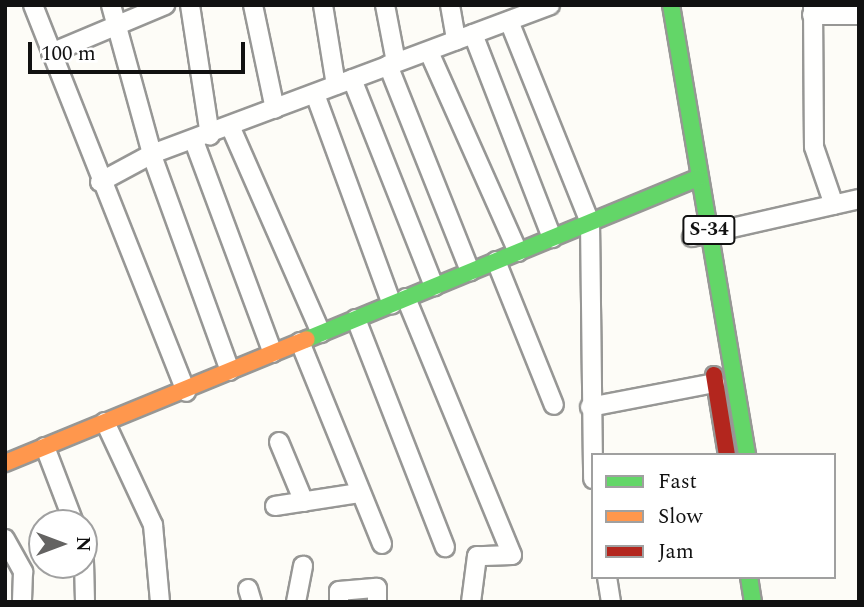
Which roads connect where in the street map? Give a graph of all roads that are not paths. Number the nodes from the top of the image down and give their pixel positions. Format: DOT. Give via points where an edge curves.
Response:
graph roads {
  1 [pos="33,5"];
  2 [pos="111,5"];
  3 [pos="165,5"];
  4 [pos="190,5"];
  5 [pos="253,5"];
  6 [pos="323,5"];
  7 [pos="385,5"];
  8 [pos="450,5"];
  9 [pos="550,5"];
  10 [pos="656,5"];
  11 [pos="671,5"];
  12 [pos="812,10"];
  13 [pos="519,14"];
  14 [pos="859,15"];
  15 [pos="118,23"];
  16 [pos="465,37"];
  17 [pos="429,52"];
  18 [pos="51,53"];
  19 [pos="392,64"];
  20 [pos="344,82"];
  21 [pos="315,94"];
  22 [pos="275,109"];
  23 [pos="231,128"];
  24 [pos="202,138"];
  25 [pos="152,154"];
  26 [pos="698,178"];
  27 [pos="100,182"];
  28 [pos="682,185"];
  29 [pos="859,199"];
  30 [pos="834,205"];
  31 [pos="590,222"];
  32 [pos="701,234"];
  33 [pos="552,238"];
  34 [pos="518,251"];
  35 [pos="496,261"];
  36 [pos="470,271"];
  37 [pos="434,286"];
  38 [pos="399,301"];
  39 [pos="356,319"];
  40 [pos="321,333"];
  41 [pos="300,342"];
  42 [pos="273,353"];
  43 [pos="230,370"];
  44 [pos="715,383"];
  45 [pos="186,392"];
  46 [pos="554,405"];
  47 [pos="590,407"];
  48 [pos="104,422"];
  49 [pos="279,442"];
  50 [pos="45,447"];
  51 [pos="592,453"];
  52 [pos="727,453"];
  53 [pos="747,453"];
  54 [pos="5,463"];
  55 [pos="359,493"];
  56 [pos="304,502"];
  57 [pos="275,506"];
  58 [pos="69,509"];
  59 [pos="5,539"];
  60 [pos="382,544"];
  61 [pos="444,547"];
  62 [pos="303,566"];
  63 [pos="84,579"];
  64 [pos="607,579"];
  65 [pos="749,579"];
  66 [pos="768,579"];
  67 [pos="22,602"];
  68 [pos="85,602"];
  69 [pos="160,602"];
  70 [pos="296,602"];
  71 [pos="339,602"];
  72 [pos="377,602"];
  73 [pos="471,602"];
  74 [pos="611,602"];
  75 [pos="753,602"];
  76 [pos="772,602"];
  1 -- 18 [label="street"];
  2 -- 15 [label="street"];
  3 -- 15 [label="street"];
  4 -- 24 [label="street"];
  5 -- 22 [label="street"];
  6 -- 20 [label="street"];
  7 -- 19 [label="street"];
  8 -- 16 [label="street"];
  9 -- 13 [label="street"];
  10 -- 28 [label="main road"];
  11 -- 26 [label="main road, S-34"];
  12 -- 14 [label="street"];
  12 -- 30 [label="street" via="814,147"];
  13 -- 16 [label="street"];
  13 -- 31 [label="street"];
  15 -- 18 [label="street"];
  15 -- 25 [label="street"];
  16 -- 17 [label="street"];
  16 -- 33 [label="street"];
  17 -- 19 [label="street"];
  17 -- 34 [label="street"];
  18 -- 27 [label="street"];
  19 -- 20 [label="street"];
  19 -- 36 [label="street"];
  20 -- 21 [label="street"];
  20 -- 37 [label="street"];
  21 -- 22 [label="street"];
  21 -- 38 [label="street"];
  22 -- 23 [label="street"];
  23 -- 24 [label="street"];
  23 -- 40 [label="street"];
  24 -- 25 [label="street"];
  24 -- 42 [label="street"];
  25 -- 27 [label="street"];
  25 -- 43 [label="street"];
  26 -- 28 [label="main road"];
  26 -- 32 [label="main road, S-34"];
  27 -- 45 [label="street"];
  28 -- 31 [label="main road"];
  28 -- 32 [label="main road"];
  29 -- 30 [label="street"];
  30 -- 32 [label="street"];
  31 -- 33 [label="main road"];
  31 -- 47 [label="street"];
  32 -- 44 [label="main road"];
  32 -- 53 [label="main road, S-34"];
  33 -- 34 [label="main road"];
  34 -- 35 [label="main road"];
  35 -- 36 [label="main road"];
  35 -- 46 [label="street"];
  36 -- 37 [label="main road"];
  37 -- 38 [label="main road"];
  38 -- 39 [label="main road"];
  38 -- 73 [label="street" via="512,555 477,556"];
  39 -- 40 [label="main road"];
  39 -- 61 [label="street"];
  40 -- 41 [label="main road"];
  41 -- 42 [label="main road"];
  41 -- 55 [label="street"];
  42 -- 43 [label="main road"];
  43 -- 45 [label="main road"];
  44 -- 47 [label="street"];
  44 -- 52 [label="main road"];
  45 -- 48 [label="main road"];
  47 -- 51 [label="street"];
  48 -- 50 [label="main road"];
  48 -- 69 [label="street" via="153,525"];
  49 -- 56 [label="street"];
  50 -- 54 [label="main road"];
  50 -- 58 [label="street"];
  55 -- 56 [label="street"];
  55 -- 60 [label="street"];
  56 -- 57 [label="street"];
  59 -- 67 [label="street" via="23,572"];
  62 -- 70 [label="street"];
  63 -- 68 [label="street"];
  64 -- 74 [label="street"];
  65 -- 75 [label="main road"];
  66 -- 76 [label="main road"];
  71 -- 72 [label="street" via="340,591 377,588"];
}
